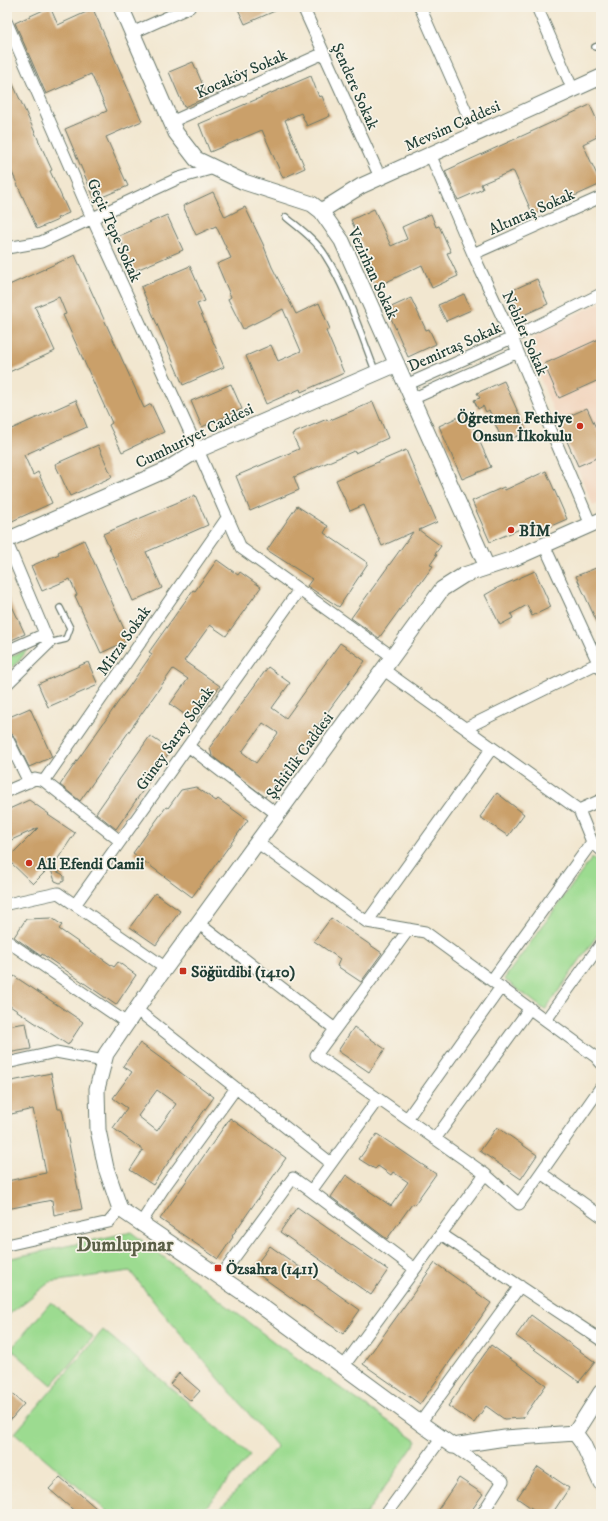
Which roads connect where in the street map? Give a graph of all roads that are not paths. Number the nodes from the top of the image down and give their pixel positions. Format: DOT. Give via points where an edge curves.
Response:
graph roads {
  1 [pos="121,7"];
  2 [pos="190,7"];
  3 [pos="303,7"];
  4 [pos="420,7"];
  5 [pos="537,7"];
  6 [pos="7,23"];
  7 [pos="132,33"];
  8 [pos="324,53"];
  9 [pos="601,77"];
  10 [pos="573,90"];
  11 [pos="171,122"];
  12 [pos="476,134"];
  13 [pos="430,154"];
  14 [pos="214,168"];
  15 [pos="380,177"];
  16 [pos="601,197"];
  17 [pos="321,211"];
  18 [pos="286,217"];
  19 [pos="92,218"];
  20 [pos="7,248"];
  21 [pos="473,254"];
  22 [pos="601,294"];
  23 [pos="512,338"];
  24 [pos="518,352"];
  25 [pos="397,364"];
  26 [pos="376,373"];
  27 [pos="406,385"];
  28 [pos="412,399"];
  29 [pos="198,450"];
  30 [pos="228,518"];
  31 [pos="596,523"];
  32 [pos="7,541"];
  33 [pos="544,545"];
  34 [pos="488,567"];
  35 [pos="299,590"];
  36 [pos="60,608"];
  37 [pos="47,638"];
  38 [pos="7,652"];
  39 [pos="393,657"];
  40 [pos="599,667"];
  41 [pos="384,670"];
  42 [pos="7,684"];
  43 [pos="466,728"];
  44 [pos="7,738"];
  45 [pos="188,746"];
  46 [pos="492,748"];
  47 [pos="44,781"];
  48 [pos="29,782"];
  49 [pos="7,792"];
  50 [pos="601,800"];
  51 [pos="579,810"];
  52 [pos="278,815"];
  53 [pos="120,841"];
  54 [pos="592,842"];
  55 [pos="258,843"];
  56 [pos="601,850"];
  57 [pos="7,904"];
  58 [pos="75,905"];
  59 [pos="367,922"];
  60 [pos="198,923"];
  61 [pos="409,929"];
  62 [pos="7,942"];
  63 [pos="601,944"];
  64 [pos="166,968"];
  65 [pos="496,984"];
  66 [pos="530,1008"];
  67 [pos="136,1010"];
  68 [pos="546,1020"];
  69 [pos="127,1023"];
  70 [pos="335,1029"];
  71 [pos="104,1061"];
  72 [pos="7,1063"];
  73 [pos="601,1063"];
  74 [pos="601,1087"];
  75 [pos="236,1088"];
  76 [pos="378,1099"];
  77 [pos="407,1119"];
  78 [pos="435,1139"];
  79 [pos="331,1163"];
  80 [pos="541,1173"];
  81 [pos="485,1174"];
  82 [pos="311,1191"];
  83 [pos="120,1209"];
  84 [pos="601,1216"];
  85 [pos="140,1223"];
  86 [pos="441,1234"];
  87 [pos="7,1245"];
  88 [pos="415,1269"];
  89 [pos="220,1278"];
  90 [pos="520,1286"];
  91 [pos="601,1340"];
  92 [pos="343,1366"];
  93 [pos="601,1392"];
  94 [pos="420,1423"];
  95 [pos="575,1433"];
  96 [pos="447,1442"];
  97 [pos="601,1483"];
  98 [pos="386,1514"];
  99 [pos="482,1514"];
  1 -- 7 [label="street, Vezirhan Sokak"];
  2 -- 7 [label="street"];
  3 -- 8 [label="street, Şendere Sokak"];
  4 -- 12 [label="street"];
  5 -- 10 [label="street"];
  6 -- 19 [label="street, Geçit Tepe Sokak"];
  7 -- 11 [label="street, Vezirhan Sokak"];
  8 -- 11 [label="street, Kocaköy Sokak"];
  8 -- 15 [label="street, Şendere Sokak"];
  9 -- 10 [label="street, Mevsim Caddesi"];
  10 -- 12 [label="street, Mevsim Caddesi"];
  11 -- 14 [label="street, Vezirhan Sokak" via="176,134 196,159"];
  12 -- 13 [label="street, Mevsim Caddesi"];
  13 -- 15 [label="street, Mevsim Caddesi"];
  13 -- 21 [label="street, Nebiler Sokak"];
  14 -- 17 [label="street, Vezirhan Sokak" via="244,182 312,204"];
  14 -- 19 [label="street" via="179,178"];
  15 -- 17 [label="street, Mevsim Caddesi"];
  16 -- 21 [label="street, Altıntaş Sokak"];
  17 -- 25 [label="street, Vezirhan Sokak" via="342,241"];
  18 -- 26 [label="lane" via="325,254 342,286"];
  19 -- 20 [label="street" via="41,242"];
  19 -- 29 [label="street, Geçit Tepe Sokak"];
  21 -- 23 [label="street, Nebiler Sokak"];
  22 -- 23 [label="street, Demirtaş Sokak"];
  23 -- 24 [label="street, Nebiler Sokak"];
  23 -- 27 [label="street, Demirtaş Sokak"];
  24 -- 28 [label="street"];
  24 -- 31 [label="street, Nebiler Sokak"];
  25 -- 26 [label="street, Cumhuriyet Caddesi"];
  25 -- 27 [label="street, Vezirhan Sokak"];
  26 -- 29 [label="street, Cumhuriyet Caddesi"];
  27 -- 28 [label="street, Vezirhan Sokak"];
  28 -- 34 [label="street, Vezirhan Sokak"];
  29 -- 30 [label="street, Geçit Tepe Sokak"];
  29 -- 32 [label="street, Cumhuriyet Caddesi" via="166,470"];
  30 -- 35 [label="street, Geçit Tepe Sokak" via="241,548"];
  30 -- 47 [label="street, Mirza Sokak"];
  31 -- 33 [label="street, Şehitlik Caddesi"];
  32 -- 37 [label="street"];
  33 -- 34 [label="street, Şehitlik Caddesi"];
  33 -- 40 [label="street"];
  34 -- 39 [label="street, Şehitlik Caddesi" via="464,575 442,589"];
  35 -- 39 [label="street, Geçit Tepe Sokak"];
  35 -- 45 [label="street, Güney Saray Sokak"];
  36 -- 37 [label="lane" via="70,628 66,639"];
  37 -- 38 [label="street"];
  37 -- 42 [label="street"];
  39 -- 41 [label="street, Şehitlik Caddesi"];
  40 -- 43 [label="street"];
  41 -- 43 [label="street"];
  41 -- 52 [label="street, Şehitlik Caddesi"];
  43 -- 46 [label="street"];
  44 -- 48 [label="street"];
  45 -- 52 [label="street"];
  45 -- 53 [label="street, Güney Saray Sokak"];
  46 -- 51 [label="street"];
  46 -- 59 [label="street"];
  47 -- 48 [label="street" via="35,779"];
  47 -- 53 [label="street"];
  48 -- 49 [label="street"];
  50 -- 51 [label="street"];
  51 -- 54 [label="street"];
  52 -- 55 [label="street, Şehitlik Caddesi"];
  53 -- 58 [label="street, Güney Saray Sokak"];
  54 -- 56 [label="street"];
  54 -- 65 [label="street"];
  55 -- 59 [label="street"];
  55 -- 60 [label="street, Şehitlik Caddesi"];
  57 -- 58 [label="street" via="58,893"];
  58 -- 64 [label="street"];
  59 -- 61 [label="street"];
  60 -- 64 [label="street, Şehitlik Caddesi"];
  60 -- 70 [label="street"];
  61 -- 65 [label="street" via="425,932"];
  61 -- 70 [label="street"];
  62 -- 69 [label="street"];
  63 -- 68 [label="street"];
  64 -- 67 [label="street, Şehitlik Caddesi"];
  65 -- 66 [label="street"];
  65 -- 77 [label="street"];
  66 -- 68 [label="street"];
  66 -- 78 [label="street"];
  67 -- 69 [label="street, Şehitlik Caddesi"];
  67 -- 75 [label="street"];
  68 -- 73 [label="street"];
  69 -- 71 [label="street, Şehitlik Caddesi"];
  70 -- 76 [label="street" via="316,1056"];
  71 -- 72 [label="street" via="56,1052"];
  71 -- 83 [label="street, Şehitlik Caddesi" via="97,1089 98,1130 106,1168"];
  74 -- 80 [label="street"];
  75 -- 79 [label="street"];
  75 -- 85 [label="street"];
  76 -- 77 [label="street"];
  76 -- 79 [label="street"];
  77 -- 78 [label="street"];
  78 -- 81 [label="street"];
  79 -- 82 [label="street"];
  80 -- 81 [label="street" via="519,1204"];
  80 -- 84 [label="street"];
  81 -- 86 [label="street"];
  82 -- 88 [label="street"];
  82 -- 89 [label="street" via="293,1178"];
  83 -- 85 [label="street"];
  83 -- 87 [label="street" via="108,1222"];
  85 -- 89 [label="street"];
  86 -- 88 [label="street"];
  86 -- 90 [label="street"];
  88 -- 92 [label="street"];
  89 -- 92 [label="street"];
  90 -- 91 [label="street"];
  90 -- 94 [label="street"];
  92 -- 94 [label="street"];
  93 -- 95 [label="street"];
  94 -- 96 [label="street"];
  95 -- 96 [label="street"];
  95 -- 97 [label="street" via="584,1444"];
  96 -- 98 [label="street"];
  96 -- 99 [label="street" via="503,1481"];
}
